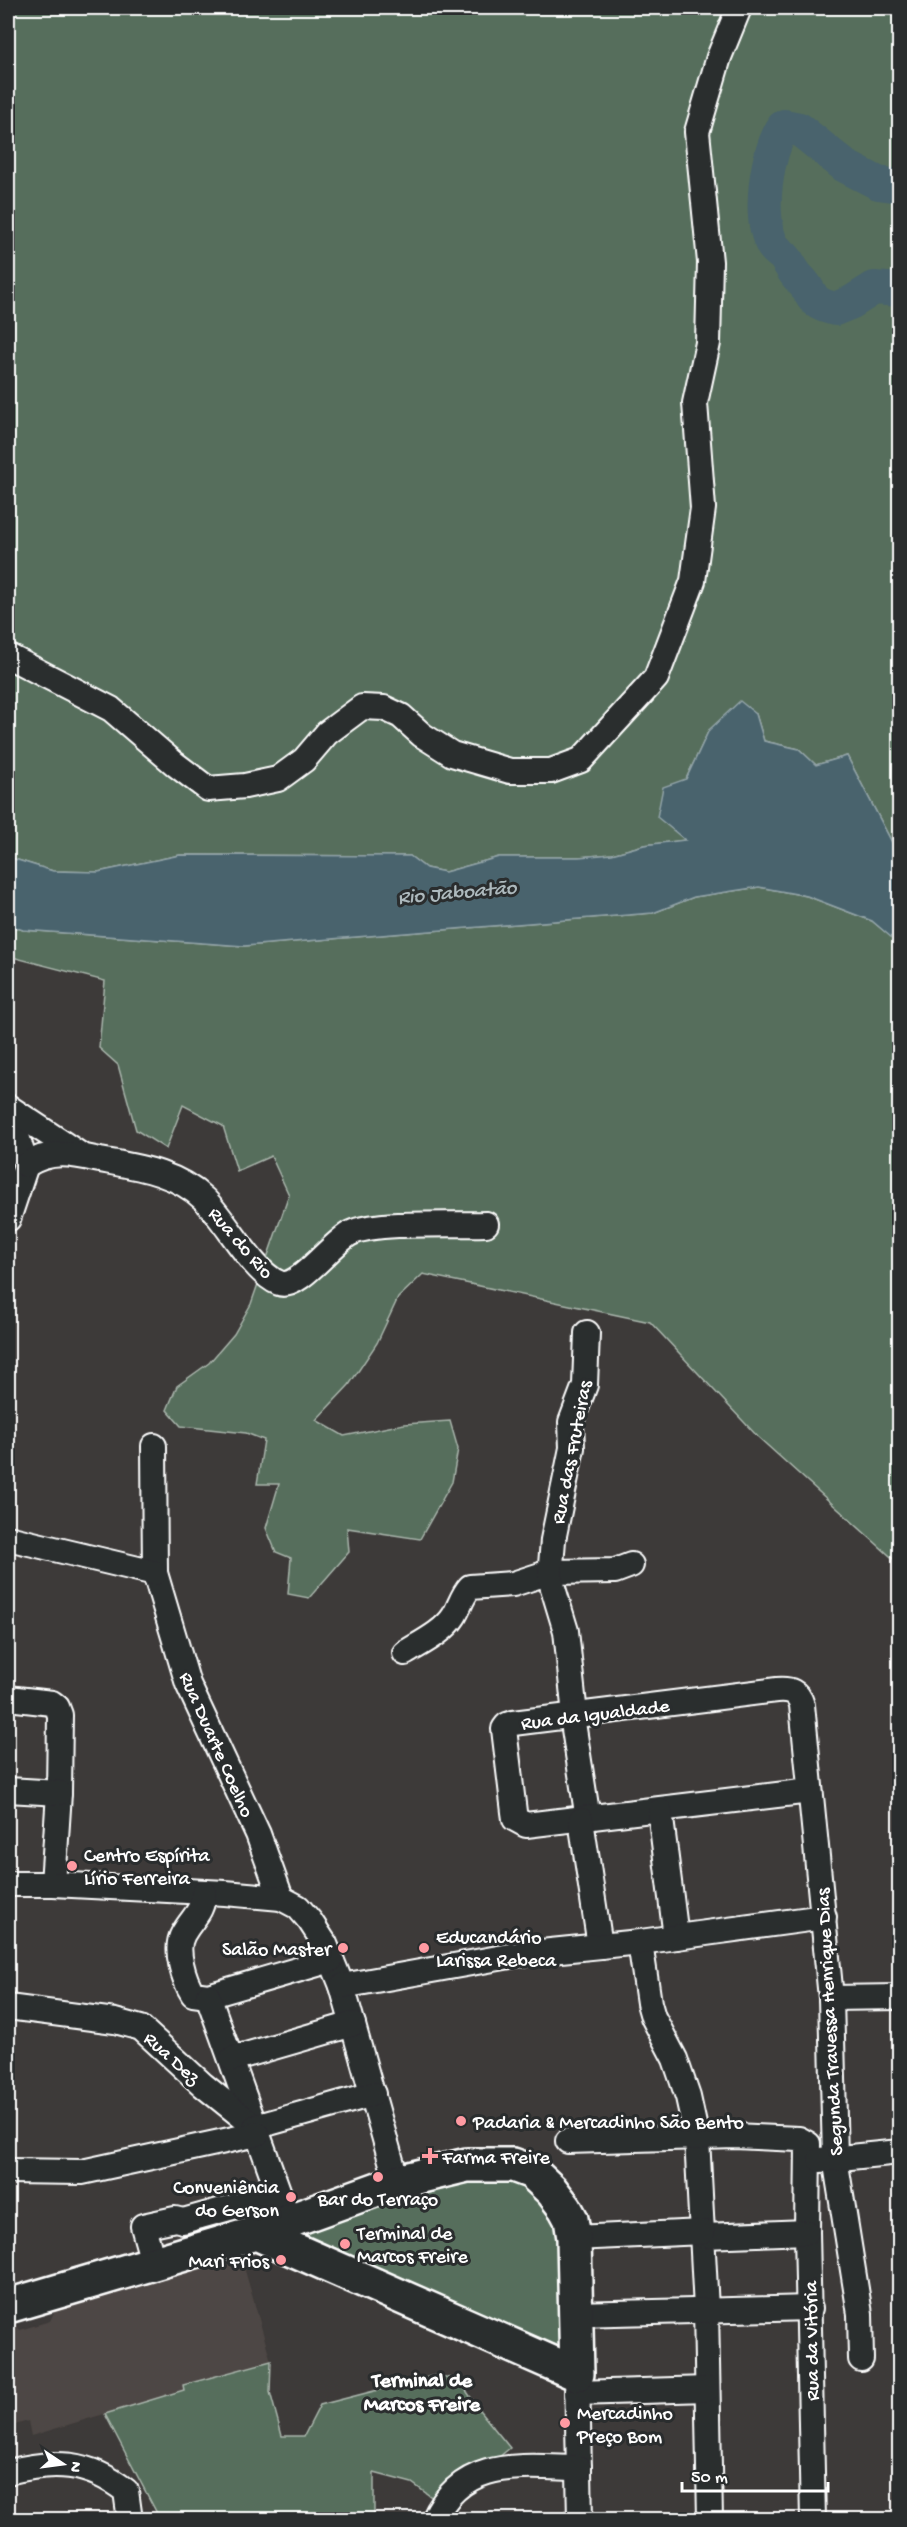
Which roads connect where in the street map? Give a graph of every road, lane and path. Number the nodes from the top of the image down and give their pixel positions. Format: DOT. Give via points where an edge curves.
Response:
graph roads {
  1 [pos="738,8"];
  2 [pos="8,656"];
  3 [pos="8,1107"];
  4 [pos="82,1156"];
  5 [pos="26,1165"];
  6 [pos="8,1219"];
  7 [pos="486,1224"];
  8 [pos="587,1333"];
  9 [pos="154,1446"];
  10 [pos="8,1538"];
  11 [pos="632,1565"];
  12 [pos="550,1572"];
  13 [pos="155,1573"];
  14 [pos="405,1653"];
  15 [pos="790,1690"];
  16 [pos="8,1698"];
  17 [pos="574,1716"];
  18 [pos="8,1790"];
  19 [pos="810,1791"];
  20 [pos="58,1793"];
  21 [pos="660,1811"];
  22 [pos="584,1820"];
  23 [pos="8,1884"];
  24 [pos="53,1884"];
  25 [pos="204,1892"];
  26 [pos="281,1898"];
  27 [pos="824,1917"];
  28 [pos="676,1937"];
  29 [pos="640,1942"];
  30 [pos="600,1946"];
  31 [pos="331,1960"];
  32 [pos="342,1986"];
  33 [pos="208,1996"];
  34 [pos="900,1997"];
  35 [pos="831,1998"];
  36 [pos="8,2007"];
  37 [pos="353,2024"];
  38 [pos="232,2059"];
  39 [pos="373,2094"];
  40 [pos="255,2129"];
  41 [pos="697,2138"];
  42 [pos="568,2141"];
  43 [pos="900,2152"];
  44 [pos="835,2158"];
  45 [pos="809,2162"];
  46 [pos="8,2171"];
  47 [pos="397,2182"];
  48 [pos="284,2207"];
  49 [pos="807,2232"];
  50 [pos="256,2233"];
  51 [pos="703,2234"];
  52 [pos="574,2238"];
  53 [pos="153,2262"];
  54 [pos="8,2306"];
  55 [pos="810,2308"];
  56 [pos="706,2309"];
  57 [pos="576,2314"];
  58 [pos="861,2360"];
  59 [pos="577,2383"];
  60 [pos="707,2389"];
  61 [pos="579,2468"];
  62 [pos="8,2472"];
  63 [pos="130,2520"];
  64 [pos="434,2520"];
  65 [pos="580,2520"];
  66 [pos="710,2520"];
  67 [pos="813,2520"];
  1 -- 2 [label="street" via="697,132 710,262 708,343 695,403 703,508 693,581 656,678 581,760 551,771 510,771 452,754 384,708 362,707 327,733 304,760 278,779 208,789 111,709"];
  3 -- 4 [label="street"];
  3 -- 5 [label="street"];
  4 -- 5 [label="street, Rua do Rio" via="41,1156"];
  4 -- 7 [label="street, Rua do Rio" via="165,1174 192,1189 225,1223 258,1267 282,1285 303,1276 351,1233 375,1227"];
  5 -- 6 [label="street"];
  8 -- 12 [label="street, Rua das Fruteiras" via="585,1386 571,1422 572,1448 552,1540"];
  9 -- 13 [label="street, Rua Duarte Coelho"];
  10 -- 13 [label="street"];
  11 -- 12 [label="street" via="615,1571"];
  12 -- 14 [label="street" via="513,1584 470,1587 453,1617"];
  12 -- 17 [label="street, Rua das Fruteiras" via="566,1631"];
  13 -- 26 [label="street, Rua Duarte Coelho" via="188,1684 258,1834"];
  15 -- 17 [label="street, Rua da Igualdade"];
  15 -- 19 [label="street, Segunda Travessa Henrique Dias" via="798,1695 802,1705"];
  16 -- 20 [label="street" via="40,1700 57,1707"];
  17 -- 22 [label="street, Rua das Fruteiras"];
  17 -- 22 [label="street, Rua da Igualdade" via="513,1723 504,1729 515,1819 526,1825"];
  18 -- 20 [label="street"];
  19 -- 21 [label="street"];
  19 -- 27 [label="street, Segunda Travessa Henrique Dias"];
  20 -- 24 [label="street"];
  21 -- 22 [label="street"];
  21 -- 28 [label="street"];
  22 -- 30 [label="street, Rua das Fruteiras"];
  23 -- 24 [label="street"];
  24 -- 25 [label="street"];
  25 -- 26 [label="street"];
  25 -- 33 [label="street" via="201,1909 182,1935 179,1951 191,1991"];
  26 -- 31 [label="street" via="298,1907 310,1921"];
  27 -- 28 [label="street"];
  27 -- 35 [label="street, Segunda Travessa Henrique Dias"];
  28 -- 29 [label="street"];
  29 -- 30 [label="street"];
  29 -- 41 [label="street" via="653,2017 675,2059"];
  30 -- 32 [label="street" via="521,1954"];
  31 -- 32 [label="street"];
  31 -- 33 [label="street"];
  32 -- 37 [label="street"];
  33 -- 38 [label="street"];
  34 -- 35 [label="street"];
  35 -- 44 [label="street, Segunda Travessa Henrique Dias"];
  36 -- 40 [label="street, Rua Dez" via="141,2028"];
  37 -- 38 [label="street"];
  37 -- 39 [label="street"];
  38 -- 40 [label="street"];
  39 -- 40 [label="street"];
  39 -- 47 [label="street"];
  40 -- 46 [label="street" via="82,2172"];
  40 -- 48 [label="street"];
  41 -- 42 [label="street, Rua da Vitória"];
  41 -- 45 [label="street, Rua da Vitória" via="799,2139 808,2144"];
  41 -- 51 [label="street"];
  43 -- 44 [label="street"];
  44 -- 45 [label="street"];
  44 -- 58 [label="street, Segunda Travessa Henrique Dias" via="860,2314"];
  45 -- 49 [label="street, Rua da Vitória"];
  47 -- 48 [label="main road"];
  47 -- 52 [label="main road" via="467,2165 525,2168 565,2208"];
  48 -- 50 [label="main road"];
  48 -- 53 [label="street" via="183,2221 175,2218 143,2226"];
  49 -- 51 [label="street"];
  49 -- 55 [label="street, Rua da Vitória"];
  50 -- 53 [label="main road"];
  50 -- 59 [label="main road"];
  51 -- 52 [label="street"];
  51 -- 56 [label="street"];
  52 -- 57 [label="main road"];
  53 -- 54 [label="main road"];
  55 -- 56 [label="street"];
  55 -- 67 [label="street, Rua da Vitória"];
  56 -- 57 [label="street"];
  56 -- 60 [label="street"];
  57 -- 59 [label="main road"];
  59 -- 60 [label="street"];
  59 -- 61 [label="street"];
  60 -- 66 [label="street"];
  61 -- 64 [label="street" via="525,2467 476,2474 441,2504"];
  61 -- 65 [label="street"];
  62 -- 63 [label="street" via="37,2464 60,2464 109,2478 126,2492"];
}
